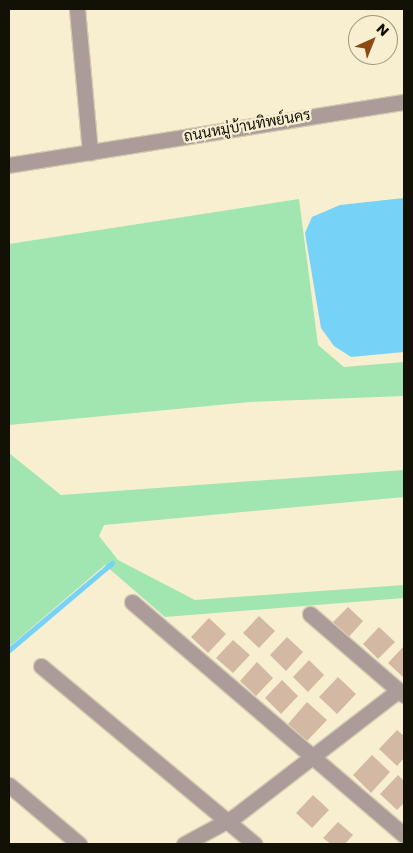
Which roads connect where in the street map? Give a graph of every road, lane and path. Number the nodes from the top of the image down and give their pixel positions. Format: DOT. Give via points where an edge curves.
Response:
graph roads {
  1 [pos="77,9"];
  2 [pos="404,102"];
  3 [pos="90,152"];
  4 [pos="9,165"];
  5 [pos="132,602"];
  6 [pos="310,614"];
  7 [pos="41,666"];
  8 [pos="402,692"];
  9 [pos="316,757"];
  10 [pos="9,785"];
  11 [pos="227,821"];
  12 [pos="404,835"];
  13 [pos="79,844"];
  14 [pos="184,844"];
  15 [pos="255,844"];
  1 -- 3 [label="street"];
  2 -- 3 [label="street, ถนนหมู่บ้านทิพย์นคร"];
  3 -- 4 [label="street, ถนนหมู่บ้านทิพย์นคร"];
  5 -- 9 [label="street"];
  6 -- 8 [label="street"];
  7 -- 11 [label="street"];
  8 -- 9 [label="street"];
  9 -- 11 [label="street"];
  9 -- 12 [label="street"];
  10 -- 13 [label="street"];
  11 -- 14 [label="street"];
  11 -- 15 [label="street"];
}
